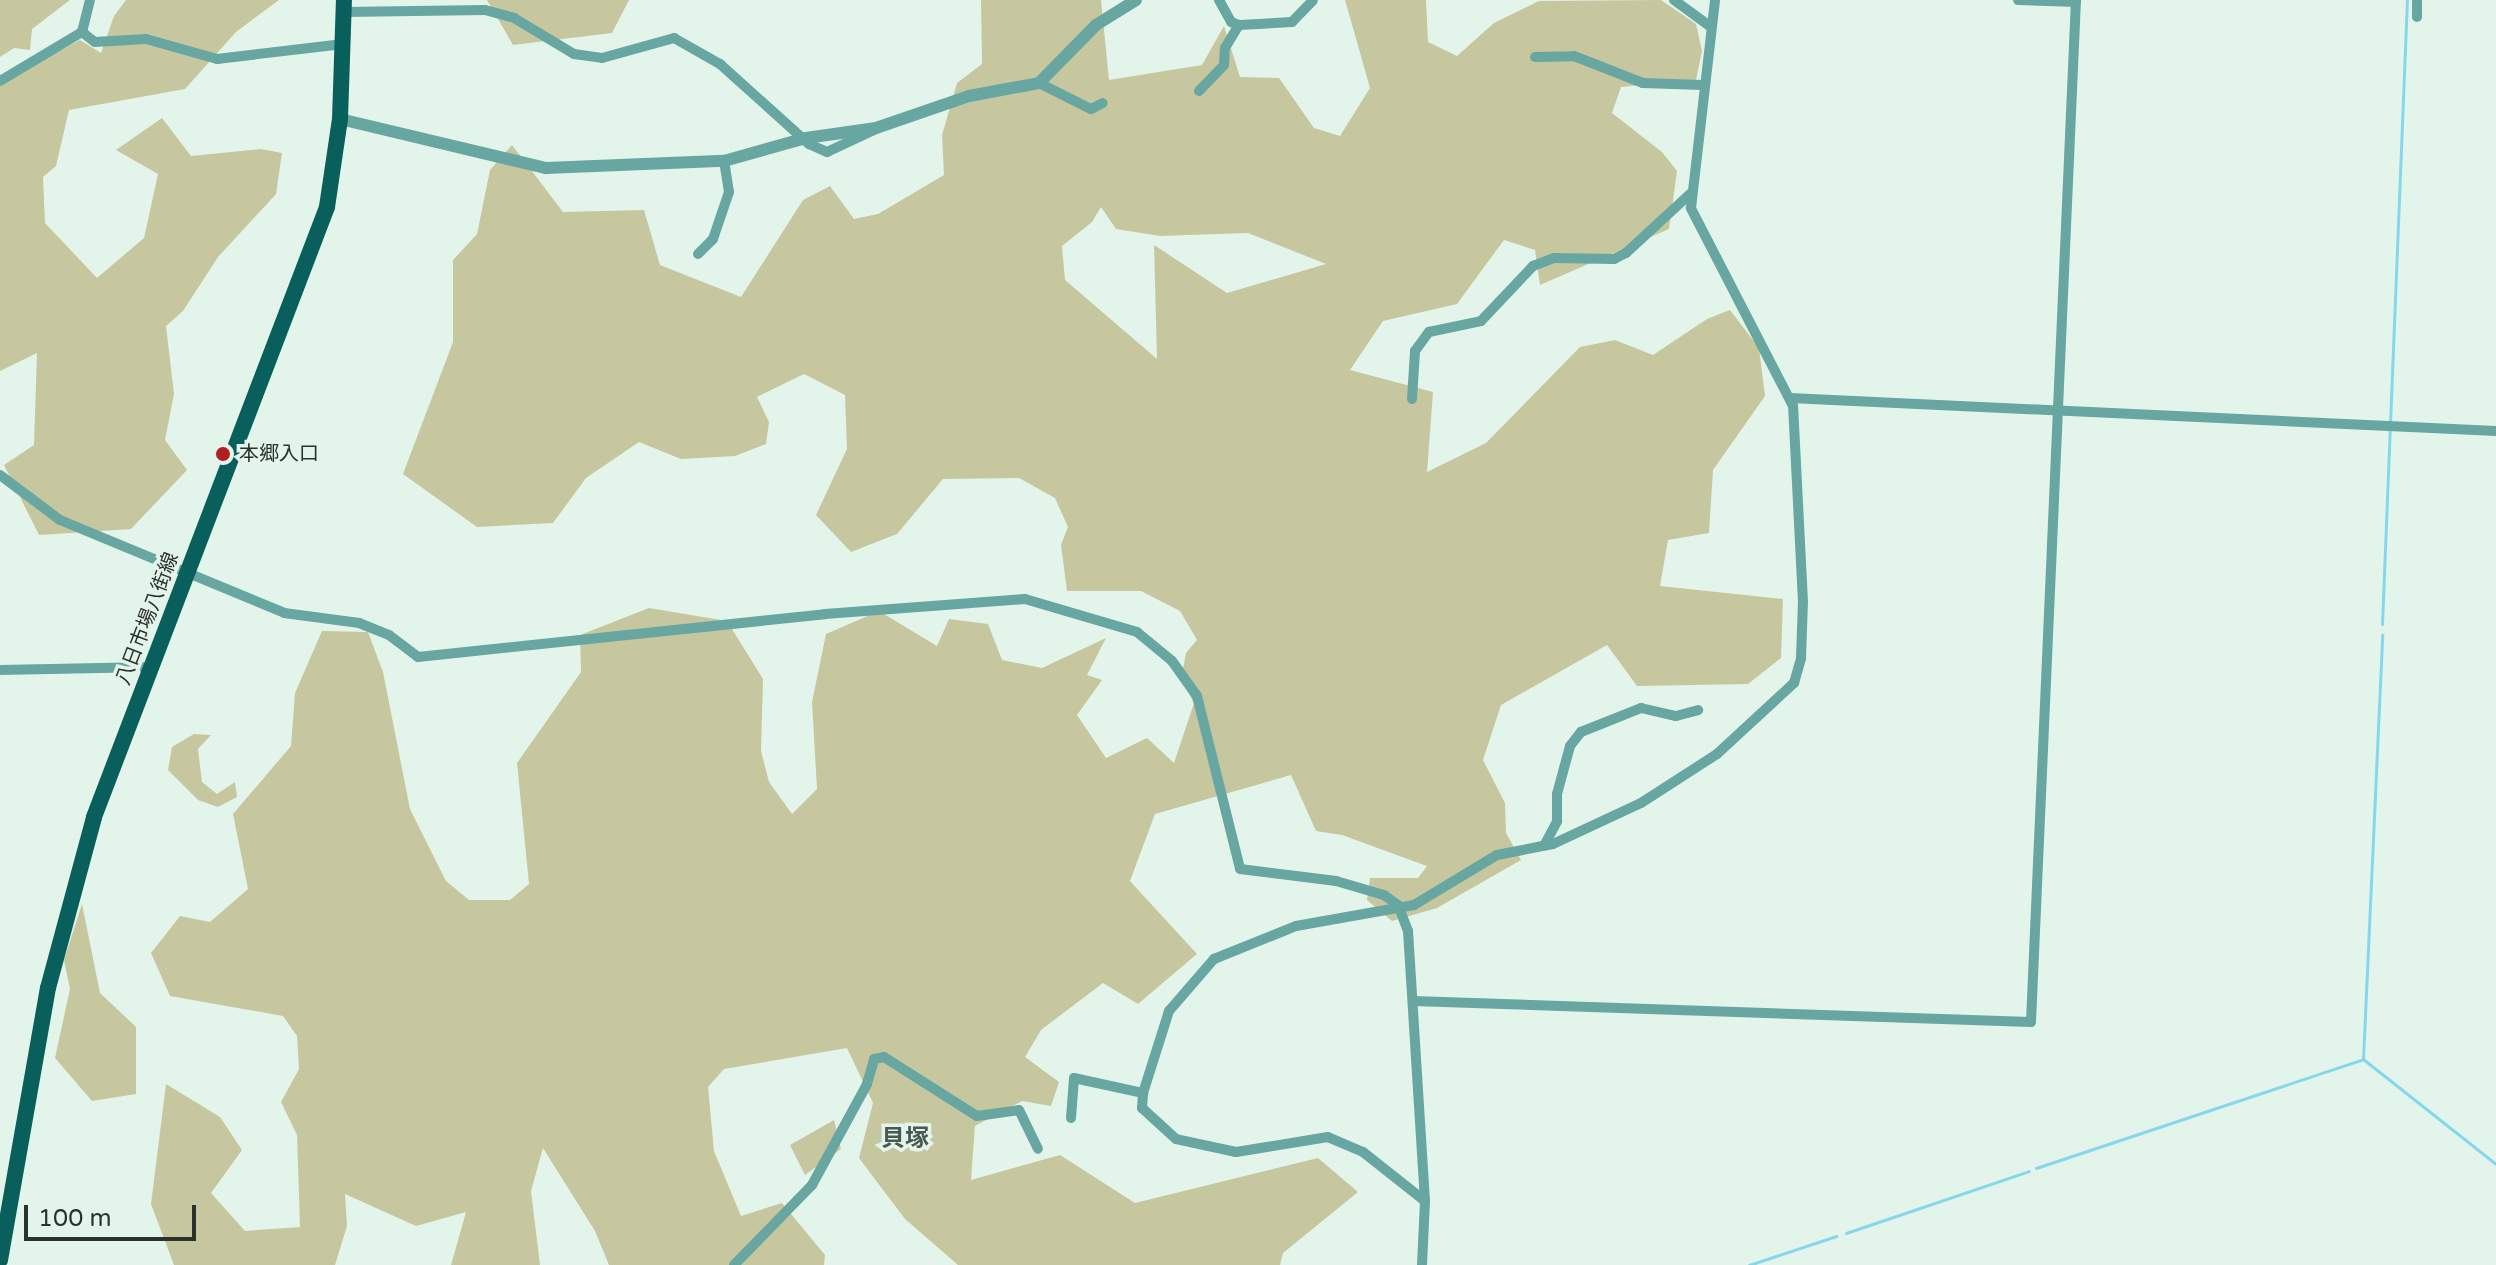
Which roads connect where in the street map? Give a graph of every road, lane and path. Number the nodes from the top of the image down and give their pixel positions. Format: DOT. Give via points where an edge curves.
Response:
graph roads {
  1 [pos="90,0"];
  2 [pos="1136,0"];
  3 [pos="1219,0"];
  4 [pos="1313,0"];
  5 [pos="1674,0"];
  6 [pos="1715,0"];
  7 [pos="2018,0"];
  8 [pos="2417,0"];
  9 [pos="2076,1"];
  10 [pos="344,6"];
  11 [pos="2417,17"];
  12 [pos="1239,25"];
  13 [pos="1711,27"];
  14 [pos="82,32"];
  15 [pos="343,44"];
  16 [pos="1535,57"];
  17 [pos="0,81"];
  18 [pos="1039,83"];
  19 [pos="1702,85"];
  20 [pos="1199,91"];
  21 [pos="1103,103"];
  22 [pos="340,119"];
  23 [pos="806,138"];
  24 [pos="724,161"];
  25 [pos="1691,193"];
  26 [pos="698,254"];
  27 [pos="1790,398"];
  28 [pos="1412,399"];
  29 [pos="2060,411"];
  30 [pos="2496,431"];
  31 [pos="0,475"];
  32 [pos="5,485"];
  33 [pos="188,572"];
  34 [pos="151,667"];
  35 [pos="0,670"];
  36 [pos="1698,710"];
  37 [pos="1545,844"];
  38 [pos="1398,905"];
  39 [pos="1413,1001"];
  40 [pos="1143,1093"];
  41 [pos="1071,1118"];
  42 [pos="1038,1149"];
  43 [pos="1425,1201"];
  44 [pos="0,1260"];
  45 [pos="734,1265"];
  46 [pos="1422,1265"];
  1 -- 14 [label="street"];
  2 -- 18 [label="street" via="1096,25"];
  3 -- 12 [label="street" via="1231,22"];
  4 -- 12 [label="street" via="1292,22"];
  5 -- 13 [label="street"];
  6 -- 13 [label="street"];
  7 -- 9 [label="street"];
  8 -- 11 [label="street"];
  9 -- 29 [label="street"];
  10 -- 15 [label="main road, 八日市場八街線"];
  10 -- 23 [label="street" via="485,10 514,18 574,54 602,58 674,38 720,64"];
  12 -- 20 [label="street" via="1225,48 1224,65"];
  13 -- 19 [label="street"];
  14 -- 15 [label="street" via="95,42 146,39 217,59"];
  14 -- 17 [label="street"];
  15 -- 22 [label="main road, 八日市場八街線"];
  16 -- 19 [label="street" via="1574,56 1643,83"];
  18 -- 21 [label="street" via="1091,109"];
  18 -- 23 [label="street" via="969,96 876,128"];
  19 -- 25 [label="street"];
  22 -- 24 [label="street" via="546,168"];
  22 -- 33 [label="main road, 八日市場八街線" via="319,232"];
  23 -- 24 [label="street"];
  24 -- 26 [label="street" via="729,192 713,239"];
  25 -- 27 [label="street" via="1691,208"];
  25 -- 28 [label="street" via="1626,253 1614,259 1554,258 1533,266 1481,321 1429,332 1415,351"];
  27 -- 29 [label="street"];
  27 -- 37 [label="street" via="1803,602 1801,658 1794,683 1717,754 1666,789"];
  29 -- 30 [label="street"];
  29 -- 39 [label="street" via="2031,1022"];
  31 -- 32 [label="street"];
  32 -- 33 [label="street" via="60,520"];
  33 -- 34 [label="main road, 八日市場八街線"];
  33 -- 38 [label="street" via="284,613 359,623 389,635 418,657 825,614 1025,599 1085,614 1137,632 1185,675 1197,696 1240,869 1336,881 1384,895"];
  34 -- 35 [label="street"];
  34 -- 44 [label="main road, 八日市場八街線" via="94,817 60,934"];
  36 -- 37 [label="street" via="1676,716 1641,708 1581,732 1570,746 1557,794 1557,821"];
  37 -- 38 [label="street" via="1497,855 1414,905"];
  38 -- 39 [label="street" via="1408,931"];
  38 -- 40 [label="street" via="1296,926 1214,959 1169,1011"];
  39 -- 43 [label="street"];
  40 -- 41 [label="street" via="1074,1078"];
  40 -- 43 [label="street" via="1142,1108 1176,1139 1236,1152 1328,1137 1363,1152"];
  42 -- 45 [label="street" via="1019,1110 977,1116 884,1057 874,1059 867,1084 812,1185"];
  43 -- 46 [label="street"];
}
